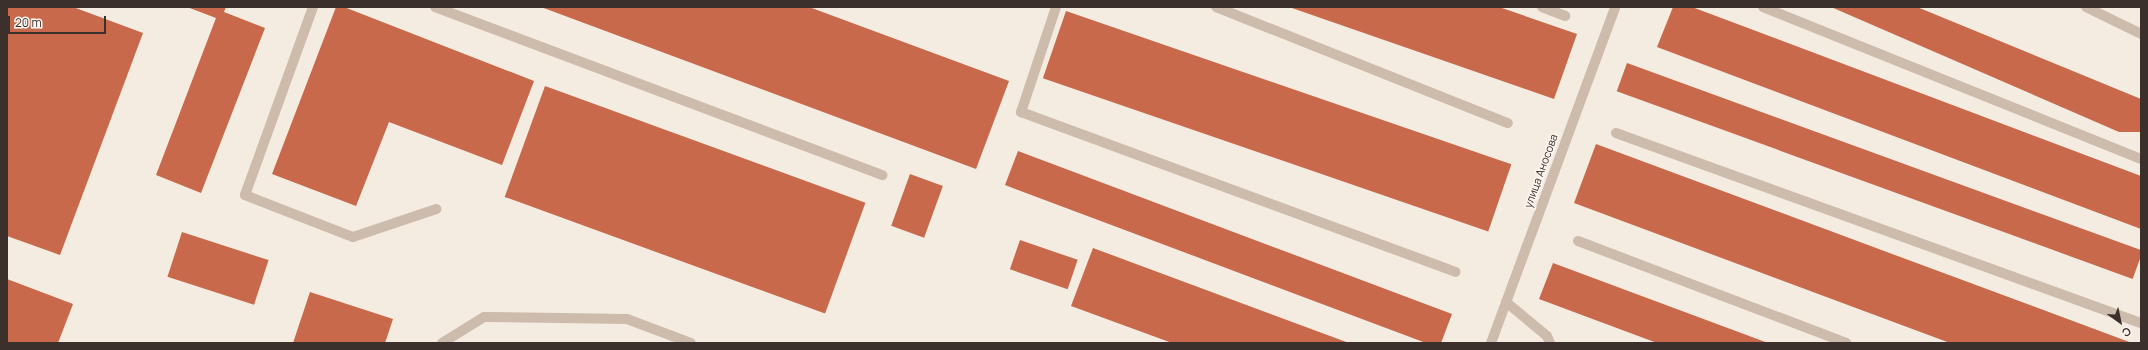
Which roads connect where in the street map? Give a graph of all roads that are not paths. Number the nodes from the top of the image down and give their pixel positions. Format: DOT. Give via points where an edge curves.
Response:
graph roads {
  1 [pos="313,7"];
  2 [pos="435,7"];
  3 [pos="1056,7"];
  4 [pos="1216,7"];
  5 [pos="1542,7"];
  6 [pos="1614,7"];
  7 [pos="1763,7"];
  8 [pos="2086,7"];
  9 [pos="1565,16"];
  10 [pos="2141,34"];
  11 [pos="1508,123"];
  12 [pos="1616,133"];
  13 [pos="2141,159"];
  14 [pos="883,175"];
  15 [pos="436,209"];
  16 [pos="1578,241"];
  17 [pos="1455,272"];
  18 [pos="1506,302"];
  19 [pos="2141,323"];
  20 [pos="442,343"];
  21 [pos="691,343"];
  22 [pos="1491,343"];
  23 [pos="1550,343"];
  24 [pos="1846,343"];
  1 -- 15 [label="street" via="245,194 353,237"];
  2 -- 14 [label="street"];
  3 -- 17 [label="street" via="1021,112"];
  4 -- 11 [label="street"];
  5 -- 9 [label="street"];
  6 -- 18 [label="street, улица Аносова"];
  7 -- 13 [label="street"];
  8 -- 10 [label="street"];
  12 -- 19 [label="street"];
  16 -- 24 [label="street"];
  18 -- 22 [label="street, улица Аносова"];
  18 -- 23 [label="street" via="1547,336"];
  20 -- 21 [label="street" via="484,317 628,319"];
}
